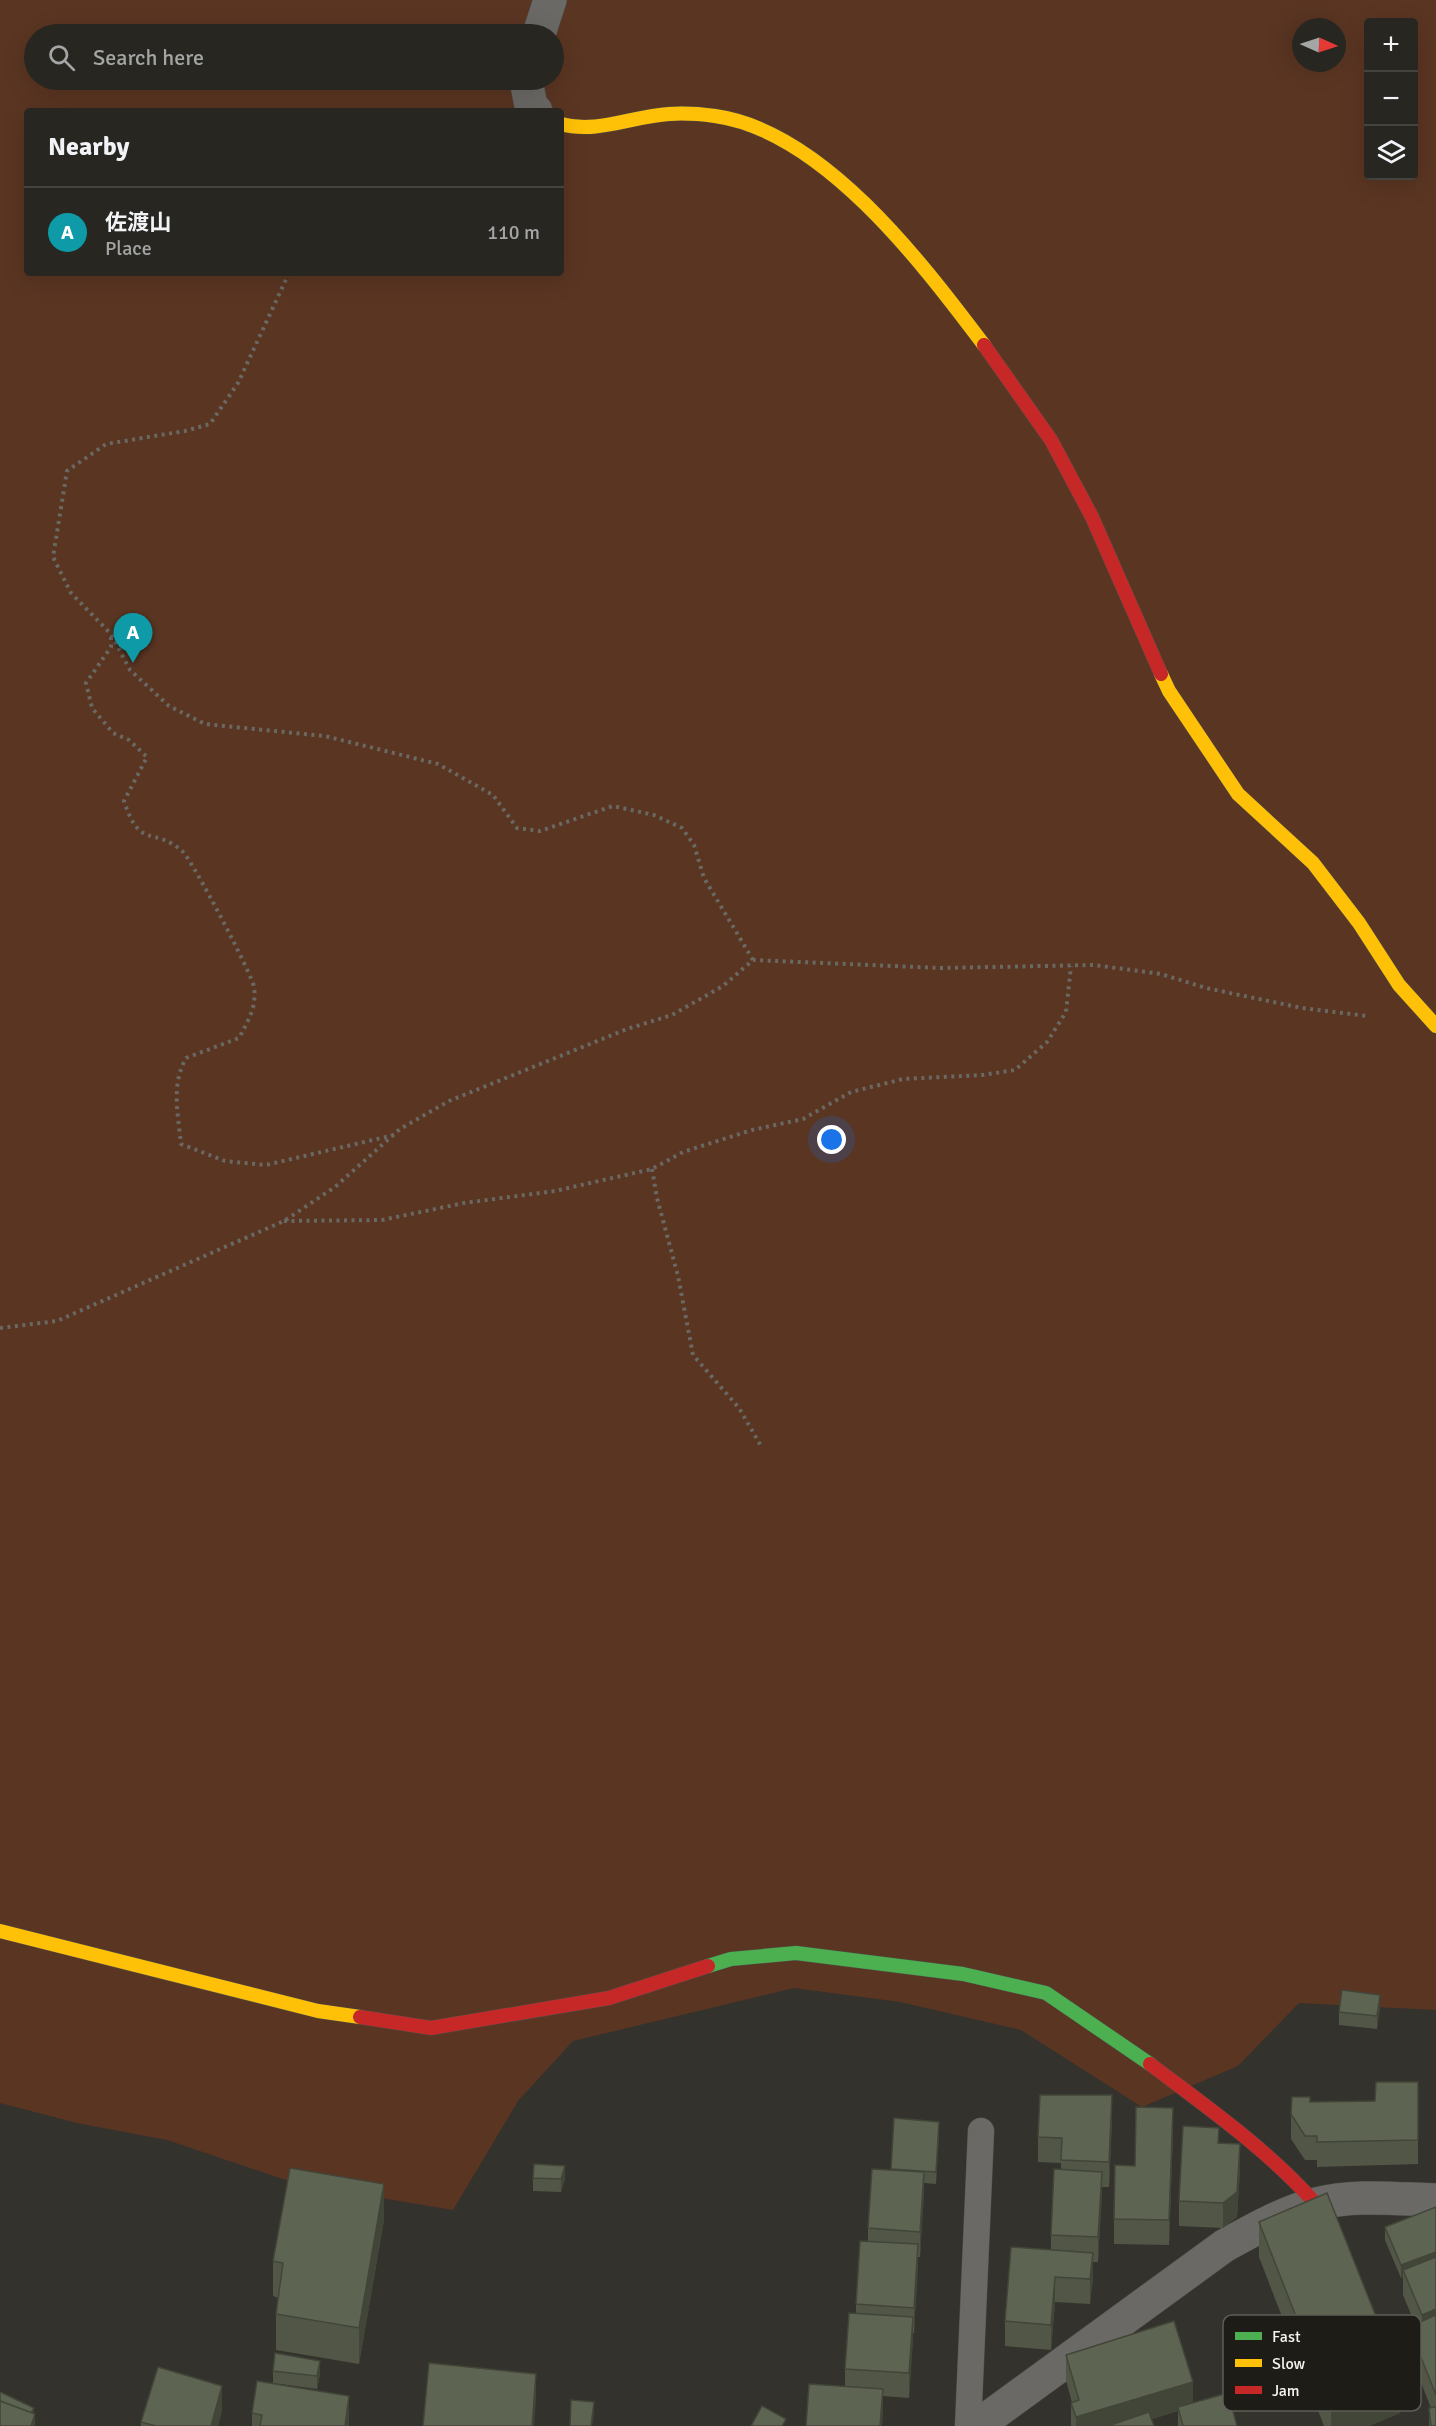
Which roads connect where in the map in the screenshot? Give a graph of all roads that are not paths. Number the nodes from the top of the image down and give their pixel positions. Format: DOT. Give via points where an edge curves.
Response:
graph roads {
  1 [pos="550,0"];
  2 [pos="542,24"];
  3 [pos="528,90"];
  4 [pos="533,108"];
  5 [pos="564,125"];
  6 [pos="1436,1026"];
  7 [pos="0,1931"];
  8 [pos="981,2131"];
  9 [pos="1436,2200"];
  10 [pos="1316,2204"];
  11 [pos="968,2426"];
  12 [pos="977,2426"];
  1 -- 2 [label="street"];
  3 -- 4 [label="street"];
  5 -- 6 [label="street" via="579,129 669,114 715,116 760,127 814,160 867,206 939,286 1051,440 1092,517 1169,691 1238,794 1312,863 1359,923 1399,985"];
  7 -- 10 [label="street" via="318,2011 431,2028 609,1998 731,1959 796,1953 963,1974 1046,1993 1240,2131"];
  8 -- 11 [label="lane"];
  9 -- 10 [label="street" via="1365,2198"];
  10 -- 12 [label="street" via="1260,2226 1224,2246"];
}
